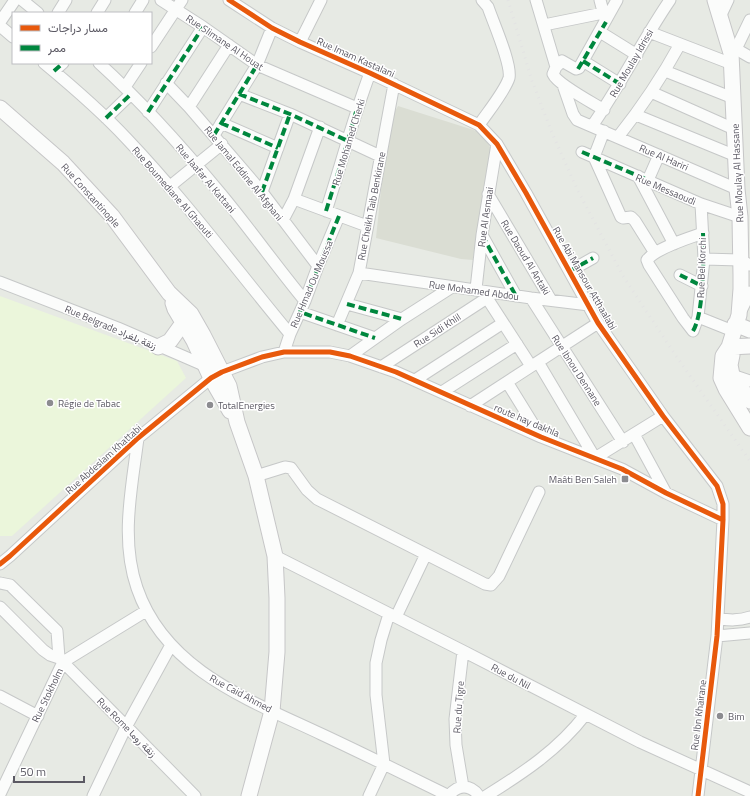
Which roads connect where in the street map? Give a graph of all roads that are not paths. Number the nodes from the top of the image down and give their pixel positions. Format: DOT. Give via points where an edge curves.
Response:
graph roads {
  1 [pos="15,0"];
  2 [pos="22,0"];
  3 [pos="66,0"];
  4 [pos="105,0"];
  5 [pos="143,0"];
  6 [pos="161,0"];
  7 [pos="229,0"];
  8 [pos="536,0"];
  9 [pos="600,0"];
  10 [pos="618,0"];
  11 [pos="670,0"];
  12 [pos="715,0"];
  13 [pos="728,0"];
  14 [pos="319,1"];
  15 [pos="485,4"];
  16 [pos="179,5"];
  17 [pos="37,12"];
  18 [pos="59,12"];
  19 [pos="98,12"];
  20 [pos="136,12"];
  21 [pos="605,17"];
  22 [pos="720,17"];
  23 [pos="750,20"];
  24 [pos="0,22"];
  25 [pos="0,26"];
  26 [pos="544,26"];
  27 [pos="204,27"];
  28 [pos="272,28"];
  29 [pos="600,32"];
  30 [pos="649,32"];
  31 [pos="12,36"];
  32 [pos="300,42"];
  33 [pos="680,44"];
  34 [pos="229,45"];
  35 [pos="152,46"];
  36 [pos="637,55"];
  37 [pos="733,55"];
  38 [pos="750,57"];
  39 [pos="45,64"];
  40 [pos="62,64"];
  41 [pos="101,64"];
  42 [pos="141,64"];
  43 [pos="256,65"];
  44 [pos="580,65"];
  45 [pos="54,71"];
  46 [pos="555,71"];
  47 [pos="665,71"];
  48 [pos="370,73"];
  49 [pos="166,83"];
  50 [pos="394,84"];
  51 [pos="620,84"];
  52 [pos="563,85"];
  53 [pos="128,91"];
  54 [pos="651,92"];
  55 [pos="238,94"];
  56 [pos="733,98"];
  57 [pos="189,107"];
  58 [pos="0,108"];
  59 [pos="357,108"];
  60 [pos="604,110"];
  61 [pos="148,112"];
  62 [pos="290,114"];
  63 [pos="636,115"];
  64 [pos="106,118"];
  65 [pos="221,123"];
  66 [pos="479,125"];
  67 [pos="592,126"];
  68 [pos="320,127"];
  69 [pos="734,129"];
  70 [pos="604,131"];
  71 [pos="214,135"];
  72 [pos="618,137"];
  73 [pos="348,141"];
  74 [pos="222,144"];
  75 [pos="497,144"];
  76 [pos="278,148"];
  77 [pos="582,152"];
  78 [pos="659,155"];
  79 [pos="380,156"];
  80 [pos="736,156"];
  81 [pos="594,157"];
  82 [pos="196,165"];
  83 [pos="643,178"];
  84 [pos="169,187"];
  85 [pos="737,188"];
  86 [pos="262,192"];
  87 [pos="488,194"];
  88 [pos="294,199"];
  89 [pos="701,204"];
  90 [pos="326,212"];
  91 [pos="339,216"];
  92 [pos="740,218"];
  93 [pos="283,220"];
  94 [pos="367,226"];
  95 [pos="703,233"];
  96 [pos="482,235"];
  97 [pos="674,244"];
  98 [pos="651,257"];
  99 [pos="593,258"];
  100 [pos="704,259"];
  101 [pos="745,262"];
  102 [pos="318,266"];
  103 [pos="570,271"];
  104 [pos="359,273"];
  105 [pos="680,275"];
  106 [pos="0,282"];
  107 [pos="702,286"];
  108 [pos="452,287"];
  109 [pos="476,290"];
  110 [pos="750,292"];
  111 [pos="169,293"];
  112 [pos="490,296"];
  113 [pos="516,296"];
  114 [pos="531,298"];
  115 [pos="551,300"];
  116 [pos="305,301"];
  117 [pos="347,304"];
  118 [pos="589,305"];
  119 [pos="300,312"];
  120 [pos="698,317"];
  121 [pos="402,319"];
  122 [pos="183,323"];
  123 [pos="503,323"];
  124 [pos="598,323"];
  125 [pos="736,324"];
  126 [pos="337,325"];
  127 [pos="750,330"];
  128 [pos="290,334"];
  129 [pos="375,338"];
  130 [pos="517,344"];
  131 [pos="562,346"];
  132 [pos="729,346"];
  133 [pos="750,346"];
  134 [pos="158,347"];
  135 [pos="284,352"];
  136 [pos="350,356"];
  137 [pos="534,364"];
  138 [pos="381,366"];
  139 [pos="213,372"];
  140 [pos="732,375"];
  141 [pos="414,380"];
  142 [pos="750,381"];
  143 [pos="507,382"];
  144 [pos="442,392"];
  145 [pos="750,401"];
  146 [pos="470,406"];
  147 [pos="663,416"];
  148 [pos="750,428"];
  149 [pos="634,434"];
  150 [pos="541,437"];
  151 [pos="138,438"];
  152 [pos="623,442"];
  153 [pos="595,458"];
  154 [pos="256,476"];
  155 [pos="538,492"];
  156 [pos="666,493"];
  157 [pos="723,520"];
  158 [pos="426,554"];
  159 [pos="275,556"];
  160 [pos="0,564"];
  161 [pos="0,582"];
  162 [pos="0,607"];
  163 [pos="146,611"];
  164 [pos="393,616"];
  165 [pos="750,617"];
  166 [pos="718,619"];
  167 [pos="750,633"];
  168 [pos="717,636"];
  169 [pos="171,645"];
  170 [pos="463,651"];
  171 [pos="61,660"];
  172 [pos="0,696"];
  173 [pos="272,711"];
  174 [pos="585,715"];
  175 [pos="38,716"];
  176 [pos="126,727"];
  177 [pos="384,764"];
  178 [pos="701,770"];
  179 [pos="463,787"];
  180 [pos="750,792"];
  181 [pos="189,793"];
  182 [pos="0,794"];
  183 [pos="3,796"];
  184 [pos="94,796"];
  185 [pos="249,796"];
  186 [pos="369,796"];
  187 [pos="449,796"];
  188 [pos="479,796"];
  189 [pos="486,796"];
  190 [pos="698,796"];
  1 -- 24 [label="street"];
  2 -- 17 [label="street"];
  3 -- 18 [label="street"];
  4 -- 19 [label="street"];
  5 -- 20 [label="street"];
  6 -- 16 [label="street, Rue Slimane Al Houat"];
  7 -- 28 [label="street, Rue Imam Kastalani"];
  8 -- 26 [label="street"];
  9 -- 21 [label="street"];
  10 -- 21 [label="street"];
  11 -- 30 [label="street, Rue Moulay Idrissi"];
  12 -- 22 [label="street, Rue Moulay Al Hassane"];
  13 -- 22 [label="street"];
  14 -- 32 [label="street"];
  15 -- 66 [label="street" via="510,72 506,84"];
  16 -- 27 [label="street, Rue Slimane Al Houat"];
  16 -- 35 [label="street"];
  21 -- 26 [label="street"];
  21 -- 29 [label="street"];
  22 -- 37 [label="street, Rue Moulay Al Hassane"];
  23 -- 37 [label="street"];
  25 -- 31 [label="street"];
  26 -- 46 [label="street"];
  27 -- 34 [label="street, Rue Slimane Al Houat"];
  27 -- 49 [label="street"];
  28 -- 32 [label="street, Rue Imam Kastalani"];
  28 -- 43 [label="street"];
  29 -- 36 [label="street"];
  29 -- 44 [label="street"];
  30 -- 33 [label="street"];
  30 -- 36 [label="street, Rue Moulay Idrissi"];
  32 -- 48 [label="street, Rue Imam Kastalani"];
  33 -- 37 [label="street"];
  33 -- 47 [label="street"];
  34 -- 43 [label="street, Rue Slimane Al Houat"];
  34 -- 57 [label="street"];
  36 -- 51 [label="street, Rue Moulay Idrissi"];
  37 -- 38 [label="street"];
  37 -- 56 [label="street, Rue Moulay Al Hassane"];
  39 -- 45 [label="street, Rue Boumediane Al Ghaouti"];
  40 -- 45 [label="street"];
  41 -- 53 [label="street, Rue Jaafar Al Kattani"];
  42 -- 53 [label="street"];
  43 -- 55 [label="street"];
  43 -- 59 [label="street, Rue Slimane Al Houat"];
  44 -- 46 [label="street" via="563,60"];
  44 -- 51 [label="street"];
  45 -- 64 [label="street, Rue Boumediane Al Ghaouti"];
  46 -- 52 [label="street"];
  47 -- 54 [label="street"];
  47 -- 56 [label="street"];
  48 -- 50 [label="street, Rue Imam Kastalani"];
  48 -- 59 [label="street, Rue Mohamed Cherki"];
  49 -- 57 [label="street, Rue Jamal Eddine Al Afghani"];
  49 -- 61 [label="street"];
  50 -- 66 [label="street, Rue Imam Kastalani"];
  50 -- 79 [label="street, Rue Cheikh Taib Benkirane"];
  51 -- 60 [label="street, Rue Moulay Idrissi"];
  52 -- 60 [label="street"];
  52 -- 67 [label="street, Rue Al Hariri" via="574,118"];
  53 -- 61 [label="street, Rue Jaafar Al Kattani"];
  53 -- 64 [label="street"];
  54 -- 63 [label="street"];
  54 -- 69 [label="street"];
  55 -- 62 [label="street"];
  55 -- 65 [label="street"];
  56 -- 69 [label="street, Rue Moulay Al Hassane"];
  57 -- 71 [label="street, Rue Jamal Eddine Al Afghani"];
  58 -- 111 [label="street, Rue Constantinople" via="46,147 112,216"];
  59 -- 73 [label="street, Rue Mohamed Cherki"];
  60 -- 67 [label="street, Rue Moulay Idrissi"];
  61 -- 82 [label="street, Rue Jaafar Al Kattani"];
  62 -- 68 [label="street"];
  62 -- 76 [label="street"];
  63 -- 72 [label="street"];
  63 -- 80 [label="street"];
  64 -- 84 [label="street, Rue Boumediane Al Ghaouti"];
  65 -- 71 [label="street"];
  65 -- 76 [label="street"];
  66 -- 75 [label="street, Rue Abi Mansour Atthaalabi"];
  67 -- 70 [label="street, Rue Al Hariri"];
  68 -- 73 [label="street"];
  68 -- 88 [label="street"];
  69 -- 80 [label="street, Rue Moulay Al Hassane"];
  70 -- 72 [label="street, Rue Al Hariri"];
  70 -- 81 [label="street"];
  71 -- 74 [label="street, Rue Jamal Eddine Al Afghani"];
  72 -- 78 [label="street, Rue Al Hariri"];
  73 -- 79 [label="street"];
  73 -- 90 [label="street, Rue Mohamed Cherki"];
  74 -- 82 [label="street"];
  74 -- 86 [label="street, Rue Jamal Eddine Al Afghani"];
  75 -- 87 [label="street, Rue Al Asmaai"];
  75 -- 103 [label="street, Rue Abi Mansour Atthaalabi"];
  76 -- 86 [label="street"];
  77 -- 81 [label="street, Rue Messaoudi"];
  78 -- 83 [label="street"];
  78 -- 85 [label="street, Rue Al Hariri"];
  79 -- 94 [label="street, Rue Cheikh Taib Benkirane"];
  80 -- 85 [label="street, Rue Moulay Al Hassane"];
  81 -- 83 [label="street, Rue Messaoudi"];
  81 -- 98 [label="street" via="621,217 631,217 635,221"];
  82 -- 84 [label="street"];
  82 -- 116 [label="street, Rue Jaafar Al Kattani"];
  83 -- 89 [label="street, Rue Messaoudi"];
  83 -- 97 [label="street"];
  84 -- 128 [label="street, Rue Boumediane Al Ghaouti"];
  85 -- 92 [label="street, Rue Moulay Al Hassane"];
  86 -- 93 [label="street, Rue Jamal Eddine Al Afghani"];
  87 -- 96 [label="street, Rue Al Asmaai"];
  87 -- 115 [label="street, Rue Daoud Al Antaki"];
  88 -- 90 [label="street"];
  88 -- 93 [label="street"];
  89 -- 92 [label="street, Rue Messaoudi"];
  89 -- 95 [label="street, Rue Bel Korchi"];
  90 -- 91 [label="street"];
  91 -- 94 [label="street"];
  91 -- 102 [label="street, Rue Hmad Ou Moussa"];
  92 -- 101 [label="street, Rue Moulay Al Hassane"];
  93 -- 102 [label="street, Rue Jamal Eddine Al Afghani"];
  94 -- 104 [label="street, Rue Cheikh Taib Benkirane"];
  95 -- 97 [label="street"];
  95 -- 100 [label="street, Rue Bel Korchi"];
  96 -- 109 [label="street, Rue Al Asmaai"];
  96 -- 113 [label="street"];
  97 -- 98 [label="street"];
  98 -- 120 [label="street, Rue Bel Korchi" via="649,264 693,330"];
  99 -- 103 [label="street"];
  100 -- 101 [label="street"];
  100 -- 107 [label="street, Rue Bel Korchi"];
  101 -- 125 [label="street, Rue Moulay Al Hassane"];
  102 -- 116 [label="street, Rue Hmad Ou Moussa"];
  103 -- 118 [label="street, Rue Abi Mansour Atthaalabi"];
  104 -- 108 [label="street, Rue Mohamed Abdou"];
  104 -- 117 [label="street, Rue Cheikh Taib Benkirane"];
  105 -- 107 [label="street"];
  106 -- 134 [label="street, Rue Belgrade زنقة بلغراد" via="118,328"];
  107 -- 120 [label="street, Rue Bel Korchi"];
  108 -- 109 [label="street, Rue Mohamed Abdou"];
  108 -- 121 [label="street"];
  109 -- 112 [label="street, Rue Mohamed Abdou"];
  110 -- 125 [label="street"];
  111 -- 122 [label="street, Rue Constantinople"];
  111 -- 139 [label="street, Rue Constantinople" via="191,314 203,335"];
  112 -- 113 [label="street, Rue Mohamed Abdou"];
  112 -- 123 [label="street"];
  112 -- 138 [label="street, Rue Sidi Khlil"];
  113 -- 114 [label="street, Rue Mohamed Abdou"];
  114 -- 115 [label="street, Rue Mohamed Abdou"];
  114 -- 131 [label="street, Rue Ibnou Dennane"];
  115 -- 118 [label="street, Rue Mohamed Abdou"];
  116 -- 119 [label="street, Rue Hmad Ou Moussa"];
  117 -- 121 [label="street"];
  117 -- 126 [label="street, Rue Cheikh Taib Benkirane"];
  118 -- 124 [label="street, Rue Abi Mansour Atthaalabi"];
  119 -- 126 [label="street"];
  119 -- 128 [label="street, Rue Hmad Ou Moussa"];
  120 -- 125 [label="street"];
  121 -- 129 [label="street"];
  122 -- 134 [label="street" via="170,340"];
  122 -- 139 [label="street, Rue Constantinople"];
  123 -- 130 [label="street"];
  123 -- 141 [label="street"];
  124 -- 131 [label="street"];
  124 -- 147 [label="street, Rue Abi Mansour Atthaalabi"];
  125 -- 127 [label="street"];
  125 -- 132 [label="street, Rue Moulay Al Hassane"];
  126 -- 129 [label="street"];
  128 -- 135 [label="street, Rue Hmad Ou Moussa"];
  129 -- 136 [label="street"];
  130 -- 137 [label="street"];
  130 -- 144 [label="street"];
  131 -- 137 [label="street"];
  131 -- 152 [label="street, Rue Ibnou Dennane"];
  132 -- 133 [label="street"];
  132 -- 140 [label="street" via="733,356 730,365"];
  132 -- 148 [label="street" via="723,356 721,378"];
  134 -- 139 [label="street, Rue Belgrade زنقة بلغراد"];
  135 -- 136 [label="street, route hay dakhla" via="330,352"];
  135 -- 139 [label="street, route hay dakhla"];
  136 -- 138 [label="street, route hay dakhla"];
  137 -- 143 [label="street"];
  137 -- 153 [label="street"];
  138 -- 141 [label="street, route hay dakhla"];
  139 -- 151 [label="street, Rue Abdeslam Khattabi"];
  139 -- 154 [label="street" via="229,386 236,422"];
  140 -- 142 [label="street"];
  140 -- 145 [label="street"];
  141 -- 144 [label="street, route hay dakhla"];
  143 -- 146 [label="street"];
  143 -- 150 [label="street"];
  144 -- 146 [label="street, route hay dakhla"];
  146 -- 150 [label="street, route hay dakhla"];
  147 -- 149 [label="street"];
  147 -- 157 [label="street, Rue Abi Mansour Atthaalabi" via="717,486 723,504"];
  149 -- 152 [label="street"];
  149 -- 156 [label="street"];
  150 -- 153 [label="street, route hay dakhla"];
  151 -- 160 [label="street, Rue Abdeslam Khattabi"];
  151 -- 163 [label="street, Rue Caid Ahmed" via="128,518 130,556 136,587"];
  152 -- 153 [label="street"];
  153 -- 156 [label="street, route hay dakhla"];
  154 -- 158 [label="street" via="285,467 291,468 317,499"];
  154 -- 159 [label="street"];
  155 -- 158 [label="street" via="498,576 491,585"];
  156 -- 157 [label="street, route hay dakhla"];
  157 -- 166 [label="street"];
  158 -- 164 [label="street"];
  159 -- 164 [label="street, Rue du Nil"];
  159 -- 173 [label="street" via="277,652"];
  161 -- 171 [label="street" via="10,585 57,631"];
  162 -- 171 [label="street, Rue Rome زنقة روما" via="43,650"];
  163 -- 169 [label="street, Rue Caid Ahmed"];
  163 -- 171 [label="street, Rue Stokholm"];
  164 -- 170 [label="street, Rue du Nil"];
  164 -- 177 [label="street" via="381,640 376,664 376,696"];
  165 -- 166 [label="street" via="735,620"];
  166 -- 168 [label="street"];
  167 -- 168 [label="street"];
  168 -- 178 [label="street, Rue Ibn Khairane"];
  169 -- 173 [label="street, Rue Caid Ahmed" via="189,663 219,684"];
  169 -- 176 [label="street"];
  170 -- 174 [label="street, Rue du Nil"];
  170 -- 179 [label="street, Rue du Tigre" via="455,719 456,745"];
  171 -- 175 [label="street, Rue Stokholm"];
  171 -- 176 [label="street, Rue Rome زنقة روما"];
  172 -- 175 [label="street"];
  173 -- 177 [label="street, Rue Caid Ahmed"];
  173 -- 185 [label="street"];
  174 -- 178 [label="street, Rue du Nil"];
  174 -- 189 [label="street" via="572,731 539,761"];
  175 -- 182 [label="street, Rue Stokholm"];
  176 -- 181 [label="street, Rue Rome زنقة روما"];
  176 -- 184 [label="street"];
  177 -- 186 [label="street"];
  177 -- 187 [label="street, Rue Caid Ahmed"];
  178 -- 180 [label="street, Rue du Nil"];
  178 -- 190 [label="street, Rue Ibn Khairane"];
  179 -- 187 [label="street"];
  179 -- 188 [label="street" via="472,789"];
  182 -- 183 [label="street"];
}
